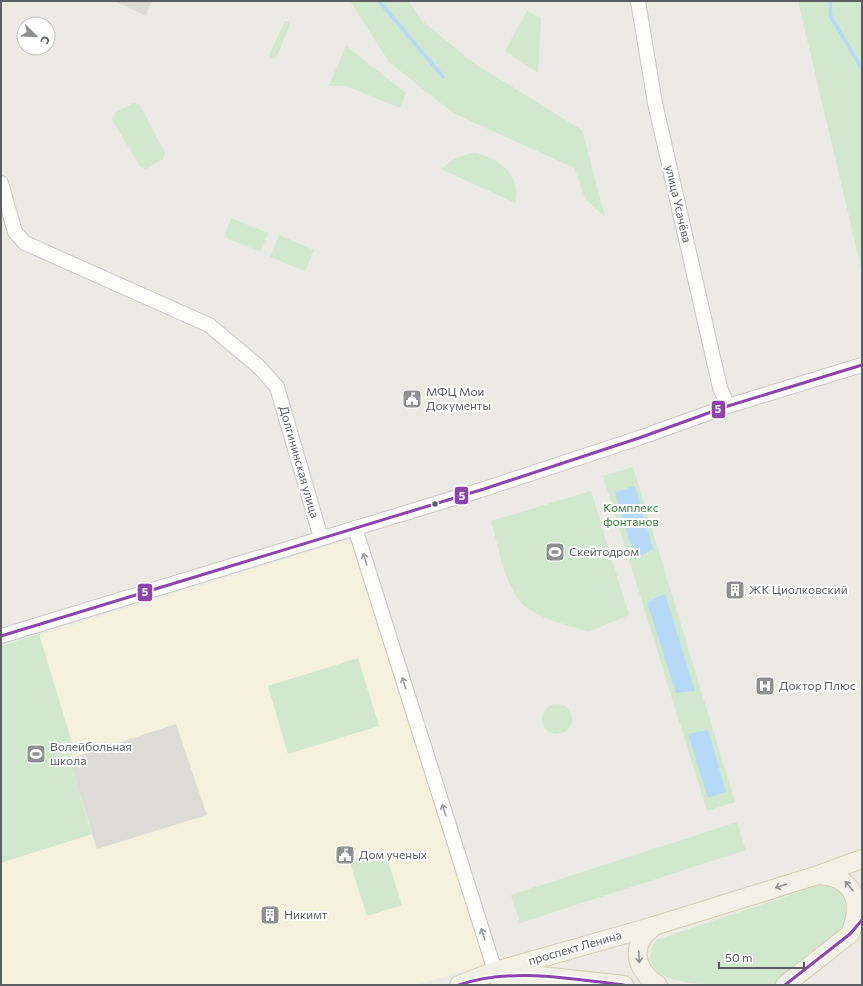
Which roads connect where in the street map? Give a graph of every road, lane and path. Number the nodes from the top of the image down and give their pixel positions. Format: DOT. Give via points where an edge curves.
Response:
graph roads {
  1 [pos="638,1"];
  2 [pos="1,183"];
  3 [pos="862,365"];
  4 [pos="728,406"];
  5 [pos="355,528"];
  6 [pos="321,538"];
  7 [pos="1,636"];
  8 [pos="862,859"];
  9 [pos="818,875"];
  10 [pos="862,920"];
  11 [pos="654,926"];
  12 [pos="850,934"];
  13 [pos="495,971"];
  14 [pos="800,978"];
  15 [pos="466,983"];
  16 [pos="624,985"];
  17 [pos="658,985"];
  18 [pos="785,985"];
  1 -- 4 [label="street, улица Усачёва" via="655,103 720,388"];
  2 -- 6 [label="street, Долгининская улица" via="15,232 25,243 208,325 257,365 277,387"];
  3 -- 4 [label="street"];
  4 -- 5 [label="street" via="484,489"];
  5 -- 6 [label="street"];
  13 -- 5 [label="street, one-way"];
  6 -- 7 [label="street"];
  8 -- 9 [label="main road"];
  9 -- 11 [label="main road, проспект Ленина, one-way"];
  12 -- 9 [label="main road, one-way" via="859,912 855,894 844,881 836,877"];
  10 -- 12 [label="main road"];
  11 -- 13 [label="main road, проспект Ленина"];
  11 -- 17 [label="main road, one-way" via="642,939 638,948 638,958 644,974"];
  12 -- 14 [label="main road"];
  13 -- 15 [label="main road, проспект Ленина"];
  14 -- 18 [label="main road"];
  15 -- 16 [label="main road, проспект Ленина" via="532,975"];
}
